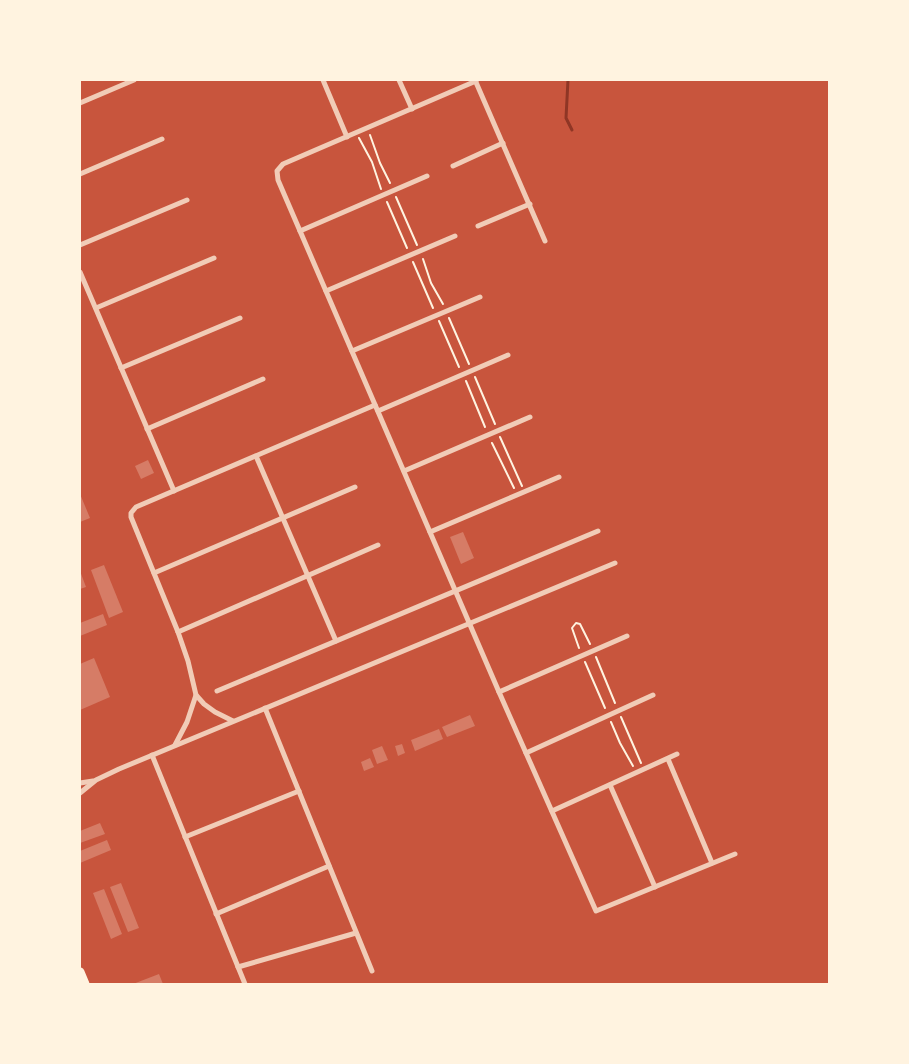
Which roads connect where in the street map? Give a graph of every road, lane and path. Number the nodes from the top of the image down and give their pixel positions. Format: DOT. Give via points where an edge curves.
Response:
graph roads {
  1 [pos="134,80"];
  2 [pos="323,80"];
  3 [pos="399,80"];
  4 [pos="476,80"];
  5 [pos="80,103"];
  6 [pos="412,109"];
  7 [pos="347,136"];
  8 [pos="162,139"];
  9 [pos="503,143"];
  10 [pos="453,166"];
  11 [pos="80,174"];
  12 [pos="427,176"];
  13 [pos="187,200"];
  14 [pos="530,204"];
  15 [pos="478,226"];
  16 [pos="300,231"];
  17 [pos="455,236"];
  18 [pos="545,241"];
  19 [pos="80,245"];
  20 [pos="214,258"];
  21 [pos="80,272"];
  22 [pos="326,291"];
  23 [pos="480,297"];
  24 [pos="96,308"];
  25 [pos="240,318"];
  26 [pos="352,352"];
  27 [pos="508,355"];
  28 [pos="121,368"];
  29 [pos="263,379"];
  30 [pos="375,405"];
  31 [pos="378,411"];
  32 [pos="530,417"];
  33 [pos="147,429"];
  34 [pos="256,456"];
  35 [pos="404,471"];
  36 [pos="559,477"];
  37 [pos="355,487"];
  38 [pos="174,491"];
  39 [pos="282,518"];
  40 [pos="598,531"];
  41 [pos="430,532"];
  42 [pos="378,545"];
  43 [pos="615,563"];
  44 [pos="154,574"];
  45 [pos="307,575"];
  46 [pos="456,592"];
  47 [pos="470,623"];
  48 [pos="178,632"];
  49 [pos="627,636"];
  50 [pos="336,642"];
  51 [pos="593,651"];
  52 [pos="582,655"];
  53 [pos="217,691"];
  54 [pos="499,692"];
  55 [pos="196,695"];
  56 [pos="654,695"];
  57 [pos="265,708"];
  58 [pos="618,711"];
  59 [pos="608,716"];
  60 [pos="233,722"];
  61 [pos="175,746"];
  62 [pos="526,753"];
  63 [pos="677,754"];
  64 [pos="152,755"];
  65 [pos="668,759"];
  66 [pos="644,770"];
  67 [pos="636,773"];
  68 [pos="96,780"];
  69 [pos="80,783"];
  70 [pos="610,785"];
  71 [pos="299,791"];
  72 [pos="80,793"];
  73 [pos="552,811"];
  74 [pos="185,837"];
  75 [pos="735,854"];
  76 [pos="712,863"];
  77 [pos="329,866"];
  78 [pos="655,887"];
  79 [pos="216,914"];
  80 [pos="356,933"];
  81 [pos="238,967"];
  82 [pos="372,971"];
  83 [pos="80,972"];
  84 [pos="85,984"];
  85 [pos="245,984"];
  1 -- 5 [label="street"];
  2 -- 7 [label="street"];
  3 -- 6 [label="street"];
  4 -- 6 [label="street"];
  4 -- 9 [label="street"];
  6 -- 7 [label="street"];
  7 -- 16 [label="street" via="283,164 277,171"];
  8 -- 11 [label="street"];
  9 -- 10 [label="street"];
  9 -- 14 [label="street"];
  12 -- 16 [label="street"];
  13 -- 19 [label="street"];
  14 -- 15 [label="street"];
  14 -- 18 [label="street"];
  16 -- 22 [label="street"];
  17 -- 22 [label="street"];
  20 -- 24 [label="street"];
  21 -- 24 [label="street"];
  22 -- 26 [label="street"];
  23 -- 26 [label="street"];
  24 -- 28 [label="street"];
  25 -- 28 [label="street"];
  26 -- 30 [label="street"];
  27 -- 31 [label="street"];
  28 -- 33 [label="street"];
  29 -- 33 [label="street"];
  30 -- 31 [label="street"];
  30 -- 34 [label="street"];
  31 -- 35 [label="street"];
  32 -- 35 [label="street"];
  33 -- 38 [label="street"];
  34 -- 38 [label="street"];
  34 -- 39 [label="street"];
  35 -- 41 [label="street"];
  36 -- 41 [label="street"];
  37 -- 39 [label="street"];
  38 -- 44 [label="street" via="136,507 131,513"];
  39 -- 44 [label="street"];
  39 -- 45 [label="street"];
  40 -- 46 [label="street"];
  41 -- 46 [label="street"];
  42 -- 45 [label="street"];
  43 -- 47 [label="street"];
  44 -- 48 [label="street"];
  45 -- 48 [label="street"];
  45 -- 50 [label="street"];
  46 -- 47 [label="street"];
  46 -- 50 [label="street"];
  47 -- 54 [label="street"];
  47 -- 57 [label="street"];
  48 -- 55 [label="street"];
  49 -- 51 [label="street"];
  50 -- 53 [label="street"];
  51 -- 52 [label="street"];
  51 -- 52 [label="path" via="580,624 576,623 572,628"];
  51 -- 58 [label="path"];
  52 -- 54 [label="street"];
  52 -- 59 [label="path"];
  54 -- 62 [label="street"];
  55 -- 60 [label="street" via="204,704"];
  55 -- 61 [label="street"];
  56 -- 58 [label="street"];
  57 -- 60 [label="street"];
  57 -- 71 [label="street"];
  58 -- 59 [label="street"];
  58 -- 66 [label="path"];
  59 -- 62 [label="street"];
  59 -- 67 [label="path"];
  60 -- 61 [label="street"];
  61 -- 64 [label="street"];
  62 -- 73 [label="street"];
  63 -- 65 [label="street"];
  64 -- 68 [label="street"];
  64 -- 74 [label="street"];
  65 -- 66 [label="street"];
  65 -- 76 [label="street"];
  66 -- 67 [label="street"];
  67 -- 70 [label="street"];
  68 -- 69 [label="street"];
  68 -- 72 [label="street"];
  70 -- 73 [label="street"];
  70 -- 78 [label="street"];
  71 -- 74 [label="street"];
  71 -- 77 [label="street"];
  73 -- 78 [label="street" via="596,911"];
  74 -- 79 [label="street"];
  75 -- 76 [label="street"];
  76 -- 78 [label="street"];
  77 -- 79 [label="street"];
  77 -- 80 [label="street"];
  79 -- 81 [label="street"];
  80 -- 81 [label="street"];
  80 -- 82 [label="street"];
  81 -- 85 [label="street"];
  83 -- 84 [label="main road"];
}
